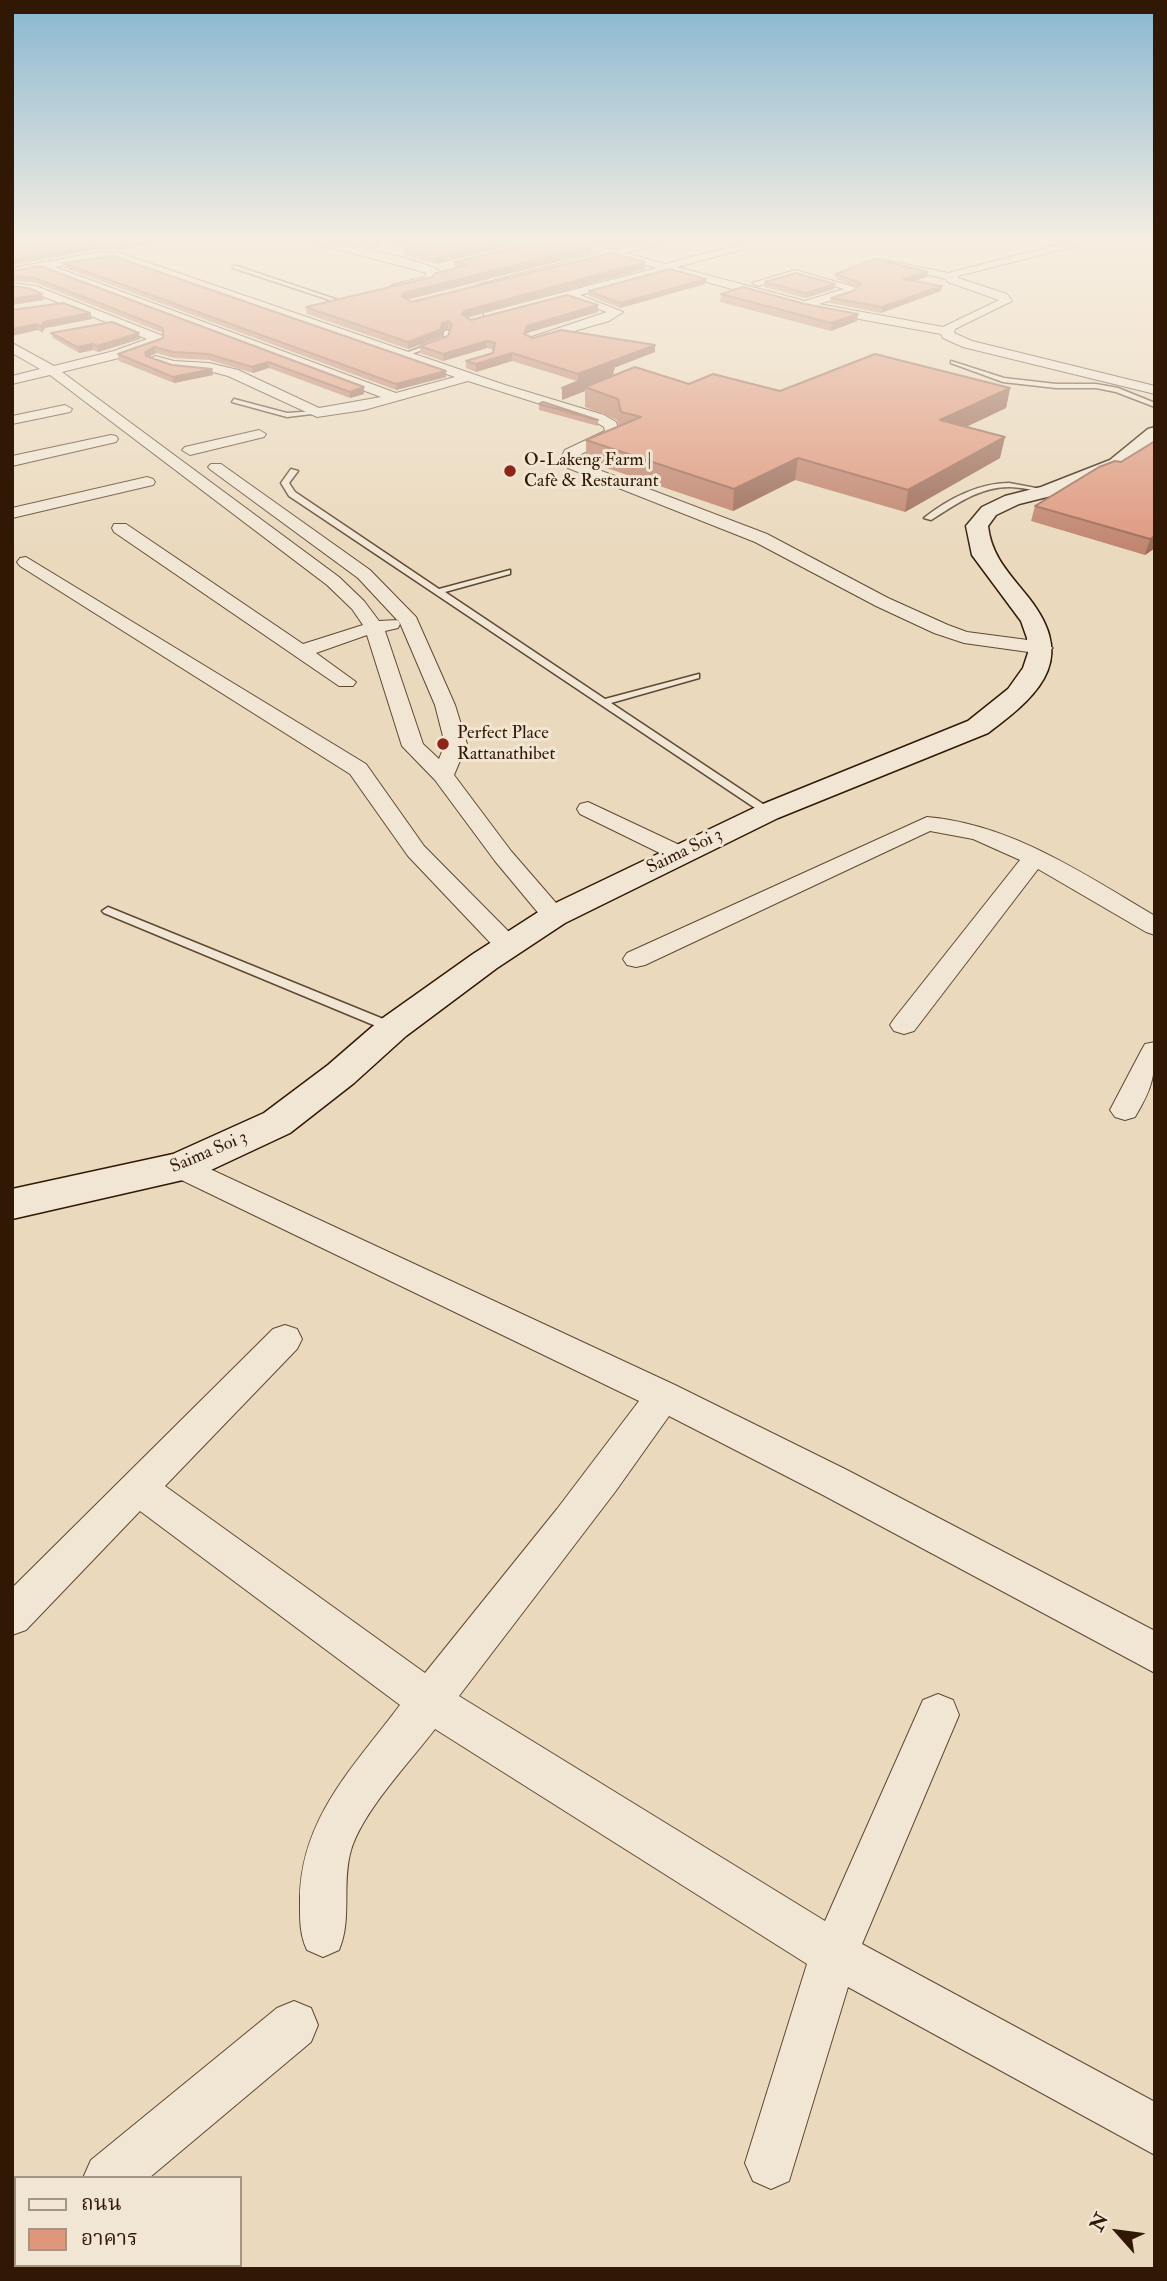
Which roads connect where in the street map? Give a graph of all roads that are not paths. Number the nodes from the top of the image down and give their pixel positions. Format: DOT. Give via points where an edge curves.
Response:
graph roads {
  1 [pos="143,346"];
  2 [pos="259,346"];
  3 [pos="384,346"];
  4 [pos="432,346"];
  5 [pos="978,346"];
  6 [pos="12,347"];
  7 [pos="53,351"];
  8 [pos="406,354"];
  9 [pos="155,360"];
  10 [pos="466,362"];
  11 [pos="953,362"];
  12 [pos="444,368"];
  13 [pos="81,369"];
  14 [pos="53,371"];
  15 [pos="471,378"];
  16 [pos="12,380"];
  17 [pos="1155,390"];
  18 [pos="397,398"];
  19 [pos="585,400"];
  20 [pos="234,401"];
  21 [pos="1155,405"];
  22 [pos="564,407"];
  23 [pos="65,409"];
  24 [pos="317,413"];
  25 [pos="12,420"];
  26 [pos="1155,433"];
  27 [pos="259,434"];
  28 [pos="111,439"];
  29 [pos="12,460"];
  30 [pos="294,471"];
  31 [pos="235,481"];
  32 [pos="147,482"];
  33 [pos="1048,491"];
  34 [pos="219,493"];
  35 [pos="12,513"];
  36 [pos="928,518"];
  37 [pos="120,528"];
  38 [pos="26,562"];
  39 [pos="507,572"];
  40 [pos="437,592"];
  41 [pos="409,621"];
  42 [pos="374,627"];
  43 [pos="1043,648"];
  44 [pos="302,651"];
  45 [pos="696,676"];
  46 [pos="346,682"];
  47 [pos="604,702"];
  48 [pos="443,775"];
  49 [pos="588,809"];
  50 [pos="768,812"];
  51 [pos="680,854"];
  52 [pos="1035,857"];
  53 [pos="108,911"];
  54 [pos="554,916"];
  55 [pos="1155,927"];
  56 [pos="508,946"];
  57 [pos="636,958"];
  58 [pos="904,1025"];
  59 [pos="393,1028"];
  60 [pos="1155,1051"];
  61 [pos="1125,1110"];
  62 [pos="182,1167"];
  63 [pos="12,1204"];
  64 [pos="285,1339"];
  65 [pos="663,1396"];
  66 [pos="138,1488"];
  67 [pos="12,1616"];
  68 [pos="1155,1653"];
  69 [pos="429,1701"];
  70 [pos="938,1715"];
  71 [pos="323,1934"];
  72 [pos="834,1954"];
  73 [pos="295,2025"];
  74 [pos="1155,2130"];
  75 [pos="771,2163"];
  76 [pos="127,2172"];
  1 -- 13 [label="street"];
  2 -- 18 [label="street"];
  3 -- 8 [label="street"];
  4 -- 8 [label="lane"];
  5 -- 17 [label="street"];
  6 -- 14 [label="street"];
  7 -- 13 [label="street"];
  8 -- 12 [label="street"];
  9 -- 24 [label="street" via="233,373"];
  10 -- 12 [label="street"];
  11 -- 21 [label="lane" via="1003,380 1096,386"];
  12 -- 15 [label="street"];
  13 -- 14 [label="street"];
  14 -- 16 [label="street"];
  14 -- 34 [label="street"];
  15 -- 18 [label="street"];
  15 -- 22 [label="street"];
  18 -- 24 [label="street"];
  19 -- 22 [label="street"];
  20 -- 24 [label="lane" via="287,415"];
  22 -- 43 [label="street" via="608,422 612,431 570,453 567,461 573,465 761,538 941,629 964,637"];
  23 -- 25 [label="street"];
  26 -- 33 [label="street" via="1117,464"];
  27 -- 31 [label="street" via="185,446"];
  28 -- 29 [label="street"];
  30 -- 40 [label="lane" via="285,483 292,495"];
  31 -- 34 [label="street"];
  31 -- 41 [label="street" via="364,574"];
  32 -- 35 [label="street"];
  33 -- 36 [label="lane" via="1004,485 977,490"];
  33 -- 43 [label="street" via="989,511 977,526 978,548 1034,621"];
  34 -- 42 [label="street" via="333,581"];
  37 -- 44 [label="street"];
  38 -- 56 [label="street" via="358,769 416,851"];
  39 -- 40 [label="lane"];
  40 -- 47 [label="lane"];
  41 -- 42 [label="street"];
  41 -- 48 [label="street" via="445,705 456,744"];
  42 -- 44 [label="street"];
  42 -- 48 [label="street" via="413,746"];
  43 -- 50 [label="street, Saima Soi 3" via="1031,681 978,727"];
  44 -- 46 [label="street"];
  45 -- 47 [label="lane"];
  47 -- 50 [label="lane"];
  48 -- 54 [label="street"];
  49 -- 51 [label="street"];
  50 -- 51 [label="street, Saima Soi 3"];
  51 -- 54 [label="street, Saima Soi 3"];
  52 -- 55 [label="street"];
  52 -- 57 [label="street" via="947,822 927,824"];
  52 -- 58 [label="street"];
  53 -- 59 [label="lane"];
  54 -- 56 [label="street, Saima Soi 3"];
  56 -- 59 [label="street, Saima Soi 3"];
  59 -- 62 [label="street, Saima Soi 3" via="277,1123"];
  60 -- 61 [label="street"];
  62 -- 63 [label="street, Saima Soi 3"];
  62 -- 65 [label="street"];
  64 -- 66 [label="street"];
  65 -- 68 [label="street"];
  65 -- 69 [label="street" via="626,1450"];
  66 -- 67 [label="street"];
  66 -- 69 [label="street"];
  69 -- 71 [label="street" via="351,1806 330,1844"];
  69 -- 72 [label="street"];
  70 -- 72 [label="street"];
  72 -- 74 [label="street"];
  72 -- 75 [label="street"];
  73 -- 76 [label="street"];
}
